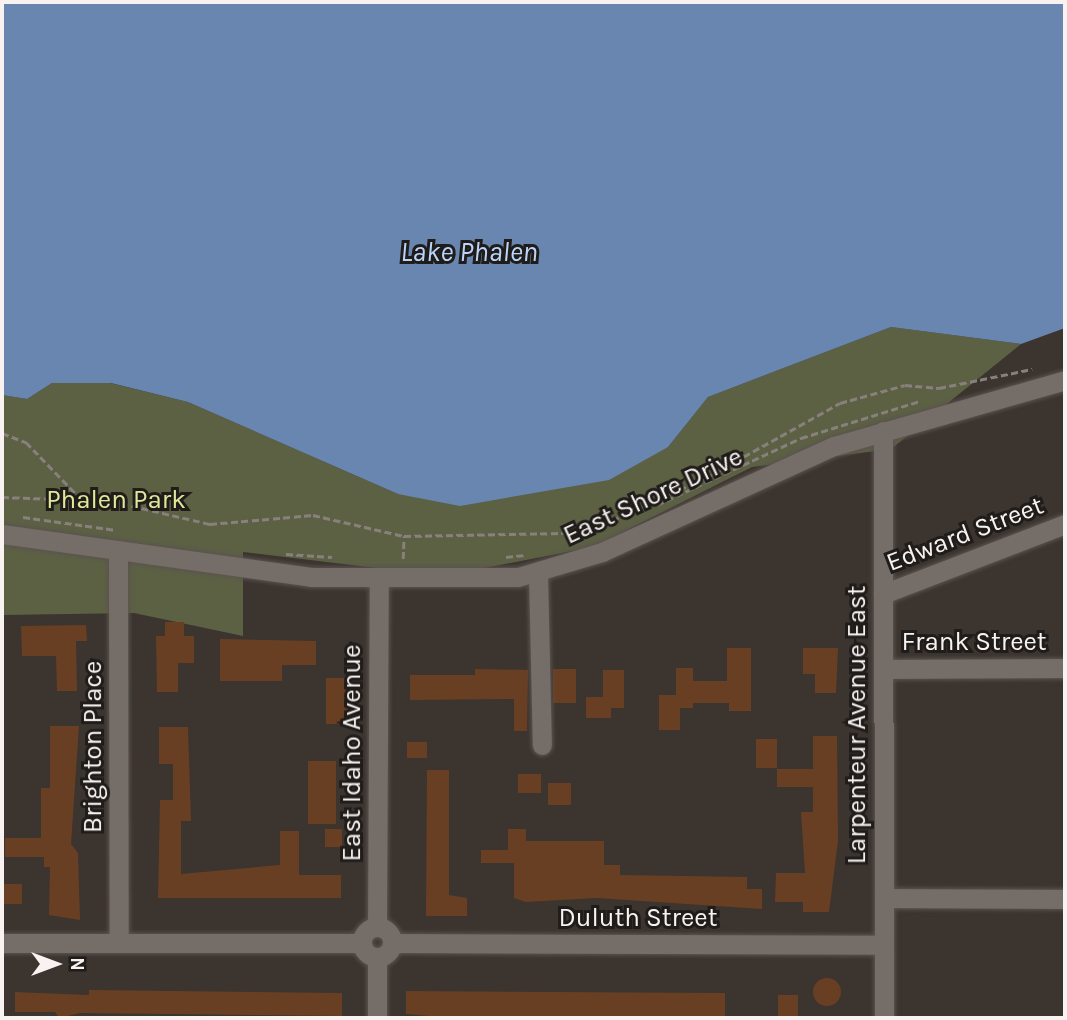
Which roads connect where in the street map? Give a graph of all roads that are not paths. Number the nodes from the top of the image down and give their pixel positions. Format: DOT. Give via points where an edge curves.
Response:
graph roads {
  1 [pos="1065,380"];
  2 [pos="883,431"];
  3 [pos="1065,524"];
  4 [pos="2,534"];
  5 [pos="118,550"];
  6 [pos="538,574"];
  7 [pos="379,579"];
  8 [pos="883,594"];
  9 [pos="1065,668"];
  10 [pos="883,669"];
  11 [pos="542,745"];
  12 [pos="884,898"];
  13 [pos="1065,899"];
  14 [pos="377,927"];
  15 [pos="2,943"];
  16 [pos="120,943"];
  17 [pos="362,943"];
  18 [pos="393,943"];
  19 [pos="884,945"];
  20 [pos="377,957"];
  21 [pos="377,1018"];
  22 [pos="884,1018"];
  1 -- 2 [label="street, East Shore Drive"];
  2 -- 6 [label="street, East Shore Drive" via="752,478 603,552"];
  2 -- 8 [label="street, Larpenteur Avenue East"];
  3 -- 8 [label="street, Edward Street"];
  4 -- 5 [label="street, East Shore Drive"];
  5 -- 7 [label="street, East Shore Drive" via="283,574"];
  5 -- 16 [label="street, Brighton Place"];
  6 -- 7 [label="street, East Shore Drive"];
  6 -- 11 [label="street"];
  7 -- 14 [label="street, East Idaho Avenue"];
  8 -- 10 [label="street, Larpenteur Avenue East"];
  9 -- 10 [label="street, Frank Street"];
  10 -- 12 [label="street, Larpenteur Avenue East"];
  12 -- 13 [label="street"];
  12 -- 19 [label="street, Larpenteur Avenue East"];
  14 -- 17 [label="street"];
  14 -- 18 [label="street"];
  15 -- 16 [label="street"];
  16 -- 17 [label="street"];
  17 -- 20 [label="street"];
  18 -- 19 [label="street, Duluth Street"];
  18 -- 20 [label="street"];
  19 -- 22 [label="street, Larpenteur Avenue East"];
  20 -- 21 [label="street"];
}
